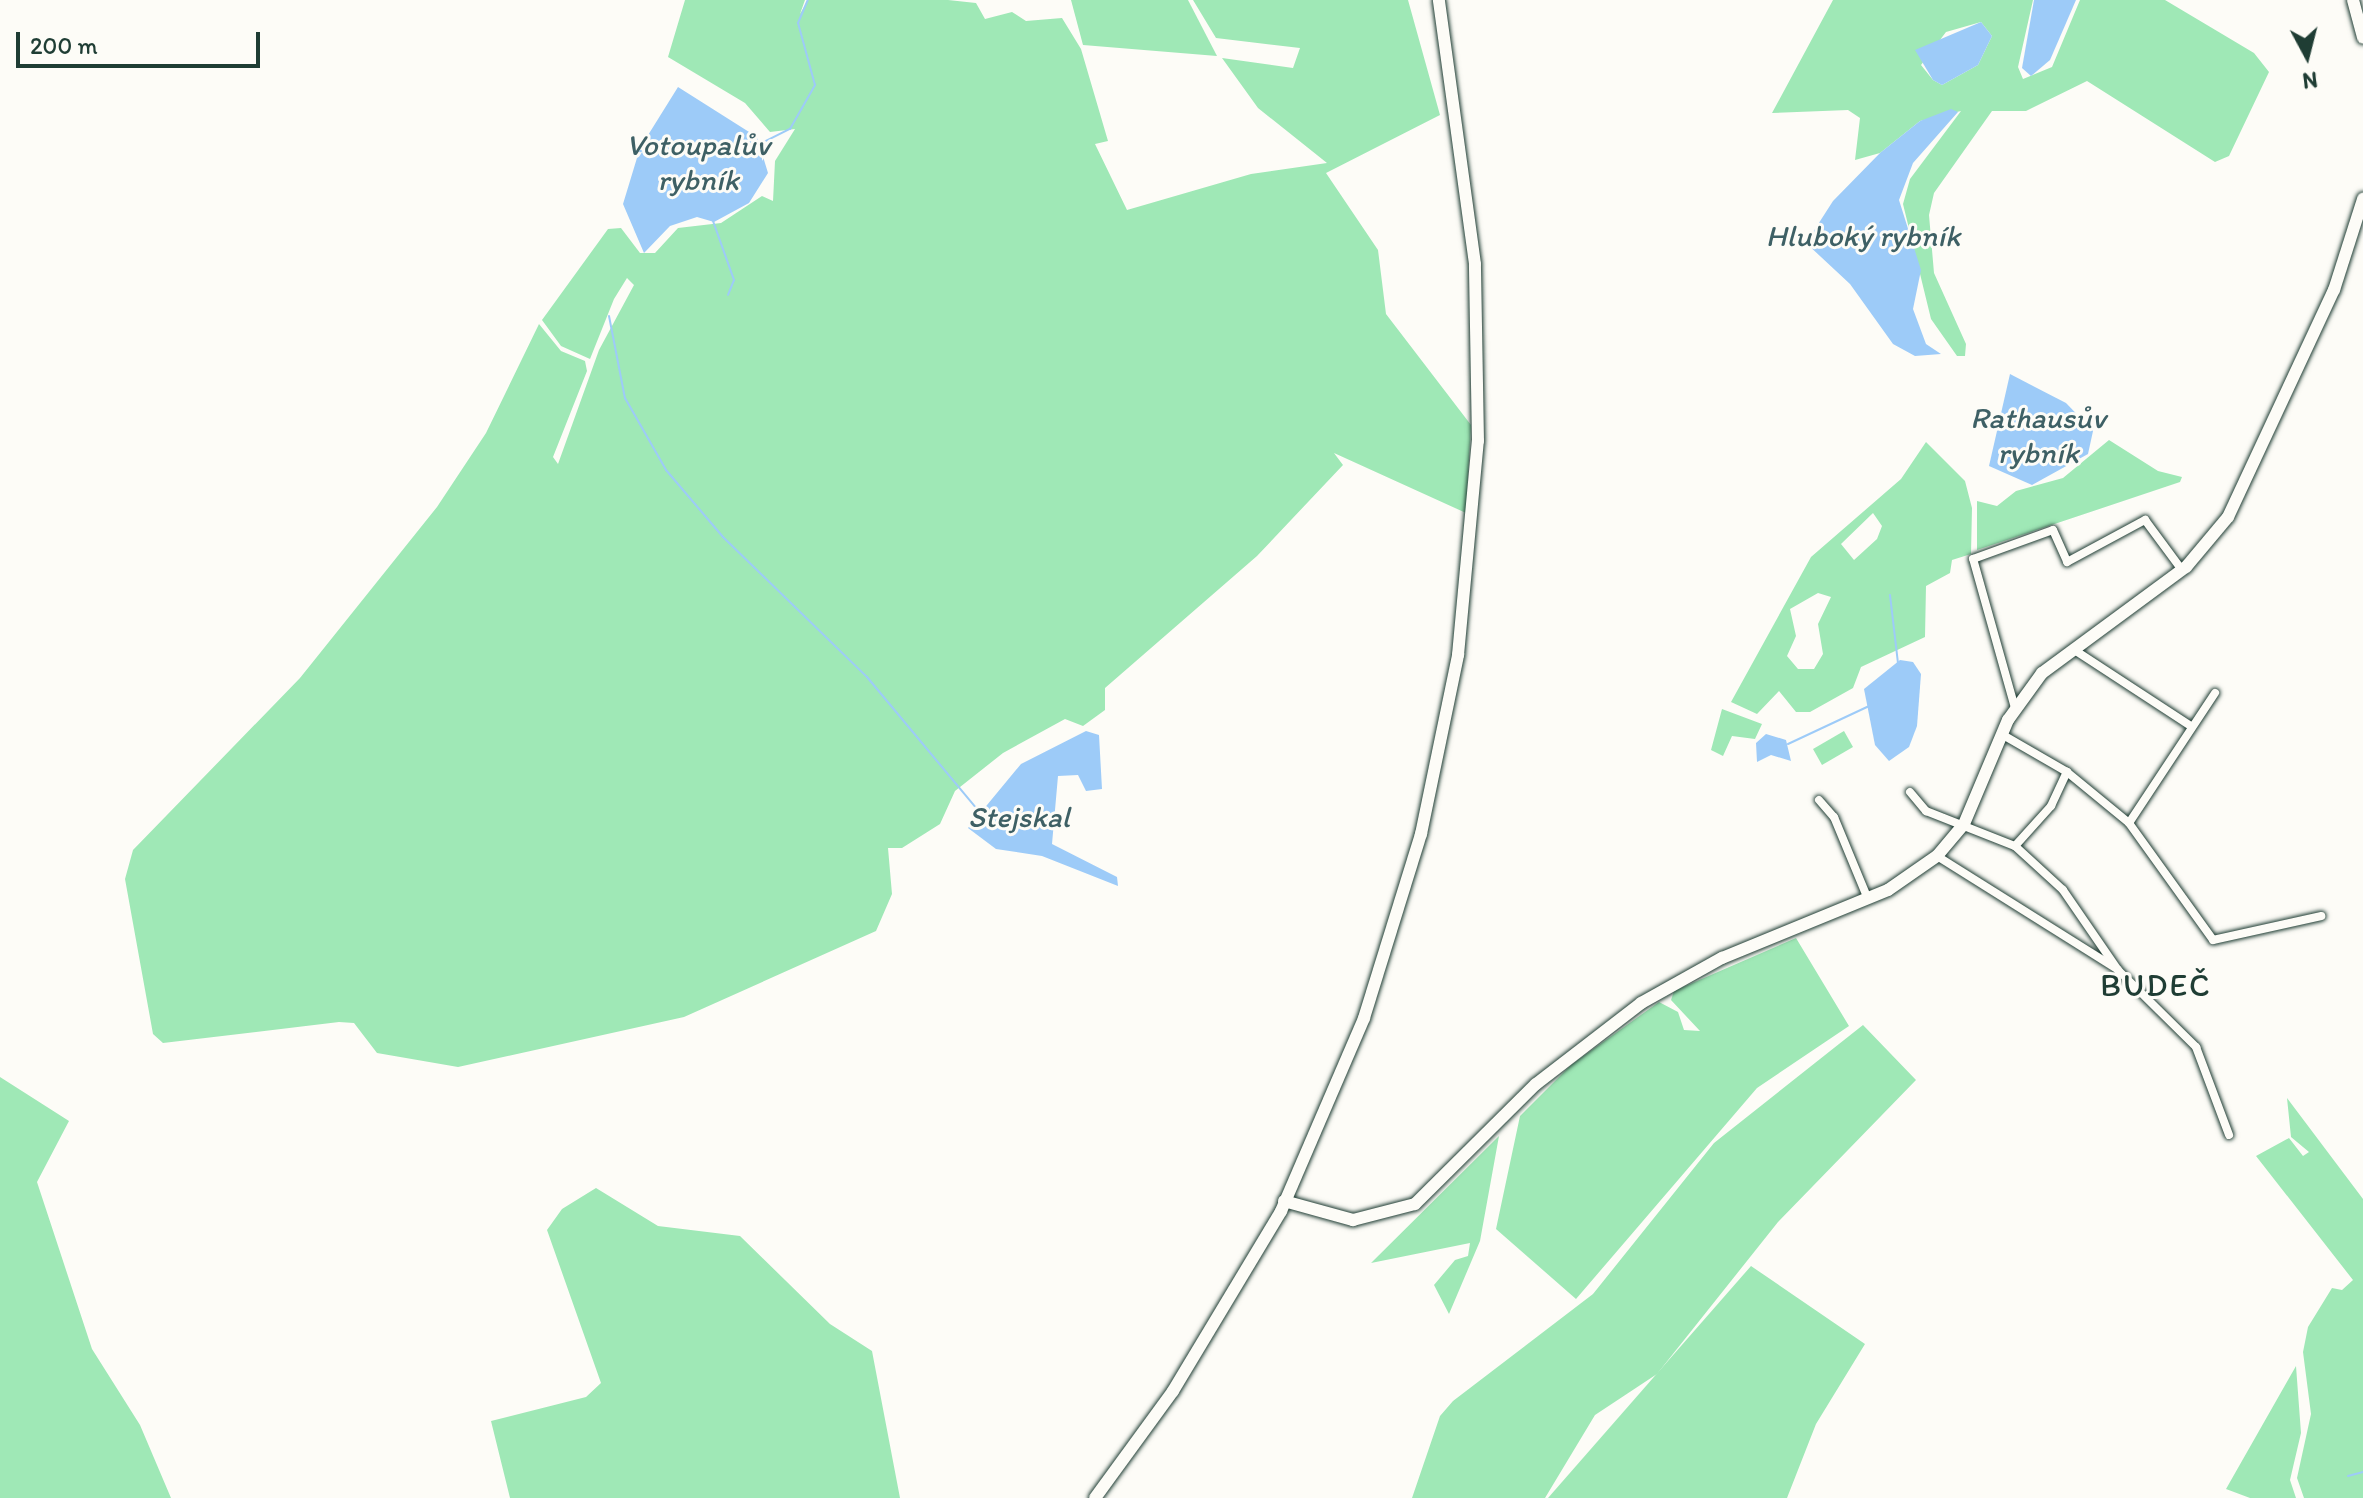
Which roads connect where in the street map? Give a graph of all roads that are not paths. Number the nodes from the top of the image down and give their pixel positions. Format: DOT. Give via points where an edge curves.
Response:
graph roads {
  1 [pos="1439,0"];
  2 [pos="2353,0"];
  3 [pos="2363,38"];
  4 [pos="2363,199"];
  5 [pos="2182,570"];
  6 [pos="2072,648"];
  7 [pos="2215,693"];
  8 [pos="2015,708"];
  9 [pos="2192,727"];
  10 [pos="2003,735"];
  11 [pos="2067,772"];
  12 [pos="1910,792"];
  13 [pos="1819,800"];
  14 [pos="2129,823"];
  15 [pos="1964,824"];
  16 [pos="2015,846"];
  17 [pos="1937,856"];
  18 [pos="1868,899"];
  19 [pos="2321,916"];
  20 [pos="2118,970"];
  21 [pos="2229,1135"];
  22 [pos="1284,1201"];
  23 [pos="1095,1498"];
  1 -- 22 [label="street" via="1467,175 1480,341 1474,506 1458,655 1394,925 1364,1018"];
  2 -- 3 [label="street"];
  4 -- 5 [label="street" via="2334,290 2238,498"];
  5 -- 6 [label="street"];
  5 -- 8 [label="street" via="2145,520 2067,562 2053,530 1973,559"];
  6 -- 8 [label="street"];
  6 -- 9 [label="street"];
  7 -- 9 [label="street"];
  8 -- 10 [label="street"];
  9 -- 14 [label="street"];
  10 -- 11 [label="street"];
  10 -- 15 [label="street"];
  11 -- 14 [label="street"];
  11 -- 16 [label="street" via="2051,806"];
  12 -- 15 [label="street" via="1926,811"];
  13 -- 18 [label="street" via="1834,817"];
  14 -- 19 [label="street" via="2213,940"];
  15 -- 16 [label="street"];
  15 -- 17 [label="street"];
  16 -- 20 [label="street" via="2063,890"];
  17 -- 18 [label="street"];
  17 -- 20 [label="street"];
  18 -- 22 [label="street" via="1722,958 1641,1003 1536,1084 1415,1204 1353,1220"];
  20 -- 21 [label="street" via="2196,1047"];
  22 -- 23 [label="street" via="1216,1324"];
}
